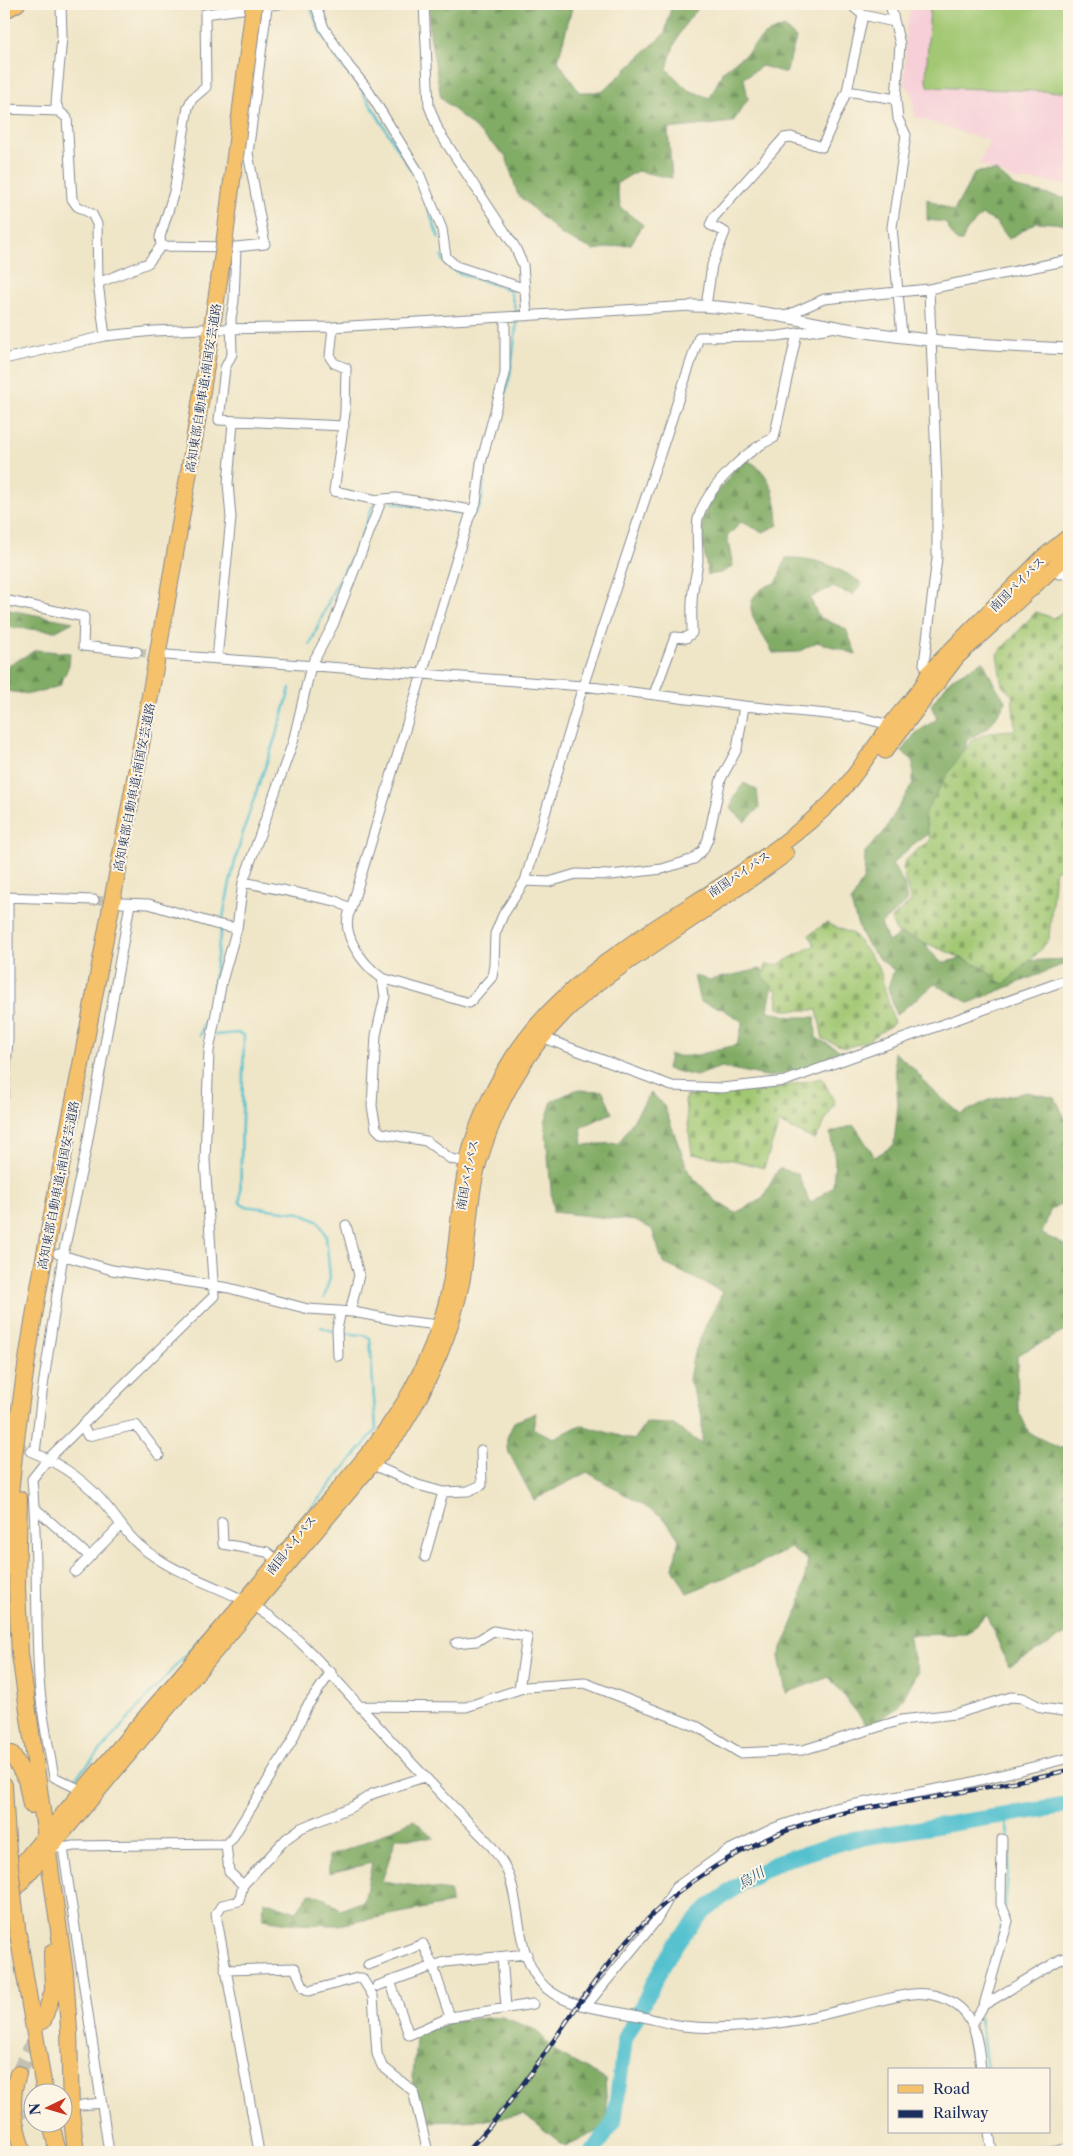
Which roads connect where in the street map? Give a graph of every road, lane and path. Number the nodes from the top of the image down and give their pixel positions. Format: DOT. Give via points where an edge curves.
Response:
graph roads {
  1 [pos="18,4"];
  2 [pos="61,4"];
  3 [pos="279,4"];
  4 [pos="314,4"];
  5 [pos="424,4"];
  6 [pos="850,4"];
  7 [pos="890,4"];
  8 [pos="260,5"];
  9 [pos="4,12"];
  10 [pos="863,15"];
  11 [pos="894,22"];
  12 [pos="847,92"];
  13 [pos="896,99"];
  14 [pos="4,109"];
  15 [pos="59,111"];
  16 [pos="161,246"];
  17 [pos="230,250"];
  18 [pos="1069,260"];
  19 [pos="98,282"];
  20 [pos="523,288"];
  21 [pos="929,289"];
  22 [pos="898,292"];
  23 [pos="692,306"];
  24 [pos="706,306"];
  25 [pos="527,316"];
  26 [pos="505,317"];
  27 [pos="783,317"];
  28 [pos="333,327"];
  29 [pos="836,327"];
  30 [pos="226,329"];
  31 [pos="203,330"];
  32 [pos="797,333"];
  33 [pos="105,336"];
  34 [pos="902,336"];
  35 [pos="930,341"];
  36 [pos="1069,349"];
  37 [pos="4,359"];
  38 [pos="233,422"];
  39 [pos="344,426"];
  40 [pos="382,501"];
  41 [pos="470,514"];
  42 [pos="1069,536"];
  43 [pos="1069,554"];
  44 [pos="1048,564"];
  45 [pos="1069,573"];
  46 [pos="4,600"];
  47 [pos="137,652"];
  48 [pos="166,655"];
  49 [pos="217,659"];
  50 [pos="311,666"];
  51 [pos="422,674"];
  52 [pos="933,677"];
  53 [pos="583,686"];
  54 [pos="654,694"];
  55 [pos="744,706"];
  56 [pos="895,727"];
  57 [pos="525,881"];
  58 [pos="243,882"];
  59 [pos="6,897"];
  60 [pos="94,900"];
  61 [pos="351,909"];
  62 [pos="237,928"];
  63 [pos="382,978"];
  64 [pos="1069,979"];
  65 [pos="544,1038"];
  66 [pos="4,1095"];
  67 [pos="473,1163"];
  68 [pos="346,1225"];
  69 [pos="60,1254"];
  70 [pos="214,1287"];
  71 [pos="346,1311"];
  72 [pos="439,1325"];
  73 [pos="32,1326"];
  74 [pos="338,1356"];
  75 [pos="20,1405"];
  76 [pos="82,1425"];
  77 [pos="481,1450"];
  78 [pos="159,1455"];
  79 [pos="48,1458"];
  80 [pos="4,1464"];
  81 [pos="373,1465"];
  82 [pos="443,1492"];
  83 [pos="35,1508"];
  84 [pos="222,1522"];
  85 [pos="121,1525"];
  86 [pos="90,1557"];
  87 [pos="426,1557"];
  88 [pos="278,1561"];
  89 [pos="4,1569"];
  90 [pos="25,1569"];
  91 [pos="37,1569"];
  92 [pos="75,1572"];
  93 [pos="243,1601"];
  94 [pos="456,1643"];
  95 [pos="331,1672"];
  96 [pos="519,1689"];
  97 [pos="359,1706"];
  98 [pos="1069,1712"];
  99 [pos="12,1754"];
  100 [pos="1069,1758"];
  101 [pos="424,1777"];
  102 [pos="4,1785"];
  103 [pos="81,1790"];
  104 [pos="1002,1839"];
  105 [pos="226,1844"];
  106 [pos="46,1847"];
  107 [pos="243,1885"];
  108 [pos="4,1886"];
  109 [pos="4,1903"];
  110 [pos="526,1954"];
  111 [pos="502,1957"];
  112 [pos="1069,1957"];
  113 [pos="368,1965"];
  114 [pos="433,1966"];
  115 [pos="225,1970"];
  116 [pos="390,1982"];
  117 [pos="377,1986"];
  118 [pos="533,2004"];
  119 [pos="984,2005"];
  120 [pos="586,2006"];
  121 [pos="506,2007"];
  122 [pos="450,2017"];
  123 [pos="43,2022"];
  124 [pos="973,2023"];
  125 [pos="981,2068"];
  126 [pos="18,2074"];
  127 [pos="43,2084"];
  128 [pos="101,2103"];
  129 [pos="82,2105"];
  130 [pos="54,2134"];
  131 [pos="989,2134"];
  132 [pos="1069,2148"];
  133 [pos="23,2152"];
  134 [pos="58,2152"];
  135 [pos="76,2152"];
  136 [pos="109,2152"];
  137 [pos="259,2152"];
  138 [pos="428,2152"];
  139 [pos="992,2152"];
  140 [pos="1051,2152"];
  1 -- 9 [label="main road"];
  2 -- 15 [label="street" via="62,37 56,103"];
  3 -- 8 [label="street"];
  4 -- 20 [label="street" via="324,28 366,87 419,173 442,229 450,262"];
  5 -- 20 [label="street" via="429,106 439,132 523,265"];
  6 -- 10 [label="street"];
  7 -- 11 [label="street"];
  8 -- 16 [label="street" via="205,14 206,87 188,107 174,192 160,237"];
  8 -- 17 [label="highway, 高知東部自動車道;南国安芸道路, bridge"];
  8 -- 17 [label="street" via="248,154 265,244"];
  10 -- 11 [label="street"];
  10 -- 12 [label="street"];
  11 -- 13 [label="street" via="900,44"];
  12 -- 13 [label="street"];
  12 -- 24 [label="street" via="822,147 784,138 714,217 710,225 725,232 712,265"];
  13 -- 22 [label="street" via="898,118 906,135 892,227"];
  14 -- 15 [label="street"];
  15 -- 19 [label="street" via="67,118 69,130 72,199 77,206 92,214 97,224"];
  16 -- 17 [label="street"];
  16 -- 19 [label="street" via="148,263"];
  17 -- 30 [label="street"];
  17 -- 73 [label="highway, 高知東部自動車道;南国安芸道路"];
  18 -- 21 [label="street"];
  19 -- 33 [label="street"];
  20 -- 25 [label="street"];
  21 -- 22 [label="street"];
  21 -- 35 [label="street"];
  22 -- 27 [label="street" via="824,299"];
  22 -- 34 [label="street"];
  23 -- 24 [label="street"];
  23 -- 25 [label="street"];
  24 -- 27 [label="street"];
  25 -- 26 [label="street"];
  26 -- 28 [label="street"];
  26 -- 41 [label="street" via="505,374 481,463 476,503"];
  27 -- 29 [label="street"];
  28 -- 30 [label="street"];
  28 -- 39 [label="street" via="330,358 346,368"];
  29 -- 32 [label="street"];
  29 -- 34 [label="street"];
  30 -- 38 [label="street" via="232,354 225,368 219,420"];
  31 -- 33 [label="street"];
  32 -- 53 [label="street" via="699,337"];
  32 -- 54 [label="street" via="774,438 758,445 732,466 701,510 697,521 692,634 686,638 675,637"];
  33 -- 37 [label="street"];
  34 -- 35 [label="street"];
  35 -- 36 [label="street"];
  35 -- 52 [label="street" via="937,558 924,664"];
  38 -- 39 [label="street"];
  38 -- 49 [label="street" via="228,483 231,518"];
  39 -- 40 [label="street" via="334,491"];
  40 -- 41 [label="street" via="396,498"];
  40 -- 50 [label="street" via="333,625"];
  41 -- 51 [label="street"];
  42 -- 44 [label="highway, 南国バイパス"];
  43 -- 44 [label="highway, 南国バイパス"];
  44 -- 45 [label="street" via="1059,574"];
  44 -- 52 [label="highway, 南国バイパス"];
  46 -- 47 [label="street" via="84,617 82,646"];
  48 -- 49 [label="street"];
  49 -- 50 [label="street"];
  50 -- 51 [label="street"];
  50 -- 58 [label="street" via="294,742"];
  51 -- 53 [label="street"];
  51 -- 61 [label="street"];
  52 -- 56 [label="highway, 南国バイパス"];
  53 -- 54 [label="street"];
  53 -- 57 [label="street"];
  54 -- 55 [label="street"];
  55 -- 56 [label="street" via="858,717"];
  55 -- 57 [label="street" via="737,749 721,779 708,839 694,859 662,869 611,875 576,874 549,882"];
  56 -- 65 [label="highway, 南国バイパス" via="851,792 804,839 739,890 603,979 564,1013"];
  56 -- 67 [label="highway, 南国バイパス" via="826,808 791,838 617,954 561,999 529,1036 507,1070 477,1130"];
  57 -- 63 [label="street" via="494,934 492,977 469,1003"];
  58 -- 61 [label="street" via="336,901"];
  58 -- 62 [label="street"];
  59 -- 60 [label="street"];
  59 -- 66 [label="street" via="8,1039"];
  61 -- 63 [label="street" via="347,916 351,941"];
  62 -- 69 [label="street" via="149,904 126,903 86,1150"];
  62 -- 70 [label="street" via="222,981 209,1050 205,1160"];
  63 -- 67 [label="street" via="385,996 376,1035 372,1106 376,1128 381,1134 431,1143 451,1159"];
  64 -- 65 [label="street" via="773,1083 722,1088 672,1086"];
  65 -- 67 [label="highway, 南国バイパス" via="501,1102"];
  67 -- 72 [label="highway, 南国バイパス"];
  67 -- 81 [label="highway, 南国バイパス" via="462,1280 447,1338 418,1401 400,1431"];
  68 -- 71 [label="street" via="359,1275"];
  69 -- 70 [label="street" via="112,1270"];
  69 -- 79 [label="street" via="33,1452"];
  70 -- 71 [label="street" via="308,1309"];
  70 -- 76 [label="street" via="214,1296"];
  71 -- 72 [label="street"];
  71 -- 74 [label="street" via="337,1329"];
  72 -- 88 [label="highway, 南国バイパス" via="406,1399 369,1452"];
  73 -- 75 [label="highway, 高知東部自動車道;南国安芸道路"];
  73 -- 80 [label="highway"];
  75 -- 89 [label="highway, 高知東部自動車道;南国安芸道路"];
  75 -- 106 [label="highway" via="17,1588 20,1654"];
  76 -- 78 [label="street" via="88,1436 136,1425"];
  76 -- 79 [label="street"];
  77 -- 82 [label="street" via="482,1486 468,1491"];
  79 -- 83 [label="street" via="32,1479"];
  79 -- 85 [label="street" via="96,1493"];
  81 -- 82 [label="street"];
  81 -- 93 [label="highway, 南国バイパス"];
  82 -- 87 [label="street"];
  83 -- 86 [label="street"];
  83 -- 91 [label="street"];
  84 -- 88 [label="street" via="223,1544 268,1552"];
  85 -- 86 [label="street"];
  85 -- 93 [label="street" via="154,1556 188,1576"];
  86 -- 92 [label="street"];
  88 -- 93 [label="highway, 南国バイパス"];
  90 -- 91 [label="street"];
  91 -- 103 [label="street" via="39,1678 54,1777"];
  93 -- 95 [label="street" via="300,1642"];
  93 -- 103 [label="highway, 南国バイパス"];
  93 -- 106 [label="highway, 南国バイパス"];
  94 -- 96 [label="street" via="477,1641 493,1631 527,1637"];
  95 -- 97 [label="street"];
  95 -- 105 [label="street" via="306,1708 292,1741"];
  96 -- 97 [label="street" via="466,1707"];
  96 -- 98 [label="street" via="585,1683 698,1727 740,1753 803,1750 901,1720 955,1714 1011,1697 1023,1698 1042,1708"];
  97 -- 101 [label="street"];
  99 -- 106 [label="highway" via="26,1779"];
  100 -- 120 [label="street" via="964,1784 830,1809 774,1828 726,1851 675,1888 655,1922"];
  101 -- 107 [label="street" via="377,1792 354,1806 301,1828 286,1839"];
  101 -- 110 [label="street" via="489,1843 502,1861 511,1882"];
  102 -- 127 [label="highway, bridge" via="17,1928"];
  103 -- 106 [label="highway, 南国バイパス"];
  104 -- 119 [label="street" via="1001,1904 1008,1920"];
  105 -- 106 [label="street"];
  105 -- 107 [label="street" via="229,1872"];
  106 -- 108 [label="highway, 南国バイパス"];
  106 -- 109 [label="highway, 南国バイパス"];
  106 -- 123 [label="highway" via="54,1976"];
  106 -- 128 [label="street"];
  106 -- 135 [label="highway" via="68,2004 69,2083"];
  107 -- 115 [label="street" via="239,1901 222,1905 216,1914"];
  110 -- 111 [label="street"];
  110 -- 120 [label="street" via="533,1972 546,1988"];
  111 -- 114 [label="street"];
  111 -- 121 [label="street"];
  112 -- 119 [label="street"];
  113 -- 114 [label="street" via="423,1944"];
  114 -- 116 [label="street"];
  114 -- 122 [label="street"];
  115 -- 137 [label="street"];
  115 -- 138 [label="street" via="295,1968 304,1988 309,1991 362,1978 373,1996 377,2054 382,2066 413,2091"];
  116 -- 117 [label="street"];
  116 -- 122 [label="street" via="409,2035"];
  118 -- 121 [label="street"];
  119 -- 124 [label="street"];
  120 -- 124 [label="street" via="695,2027 741,2027 787,2022 900,1995 922,1993 952,2002 964,2010"];
  121 -- 122 [label="street"];
  124 -- 125 [label="street"];
  126 -- 133 [label="highway" via="12,2106"];
  128 -- 129 [label="street"];
  128 -- 136 [label="street"];
  130 -- 134 [label="highway"];
  131 -- 139 [label="street"];
  132 -- 140 [label="street"];
}
